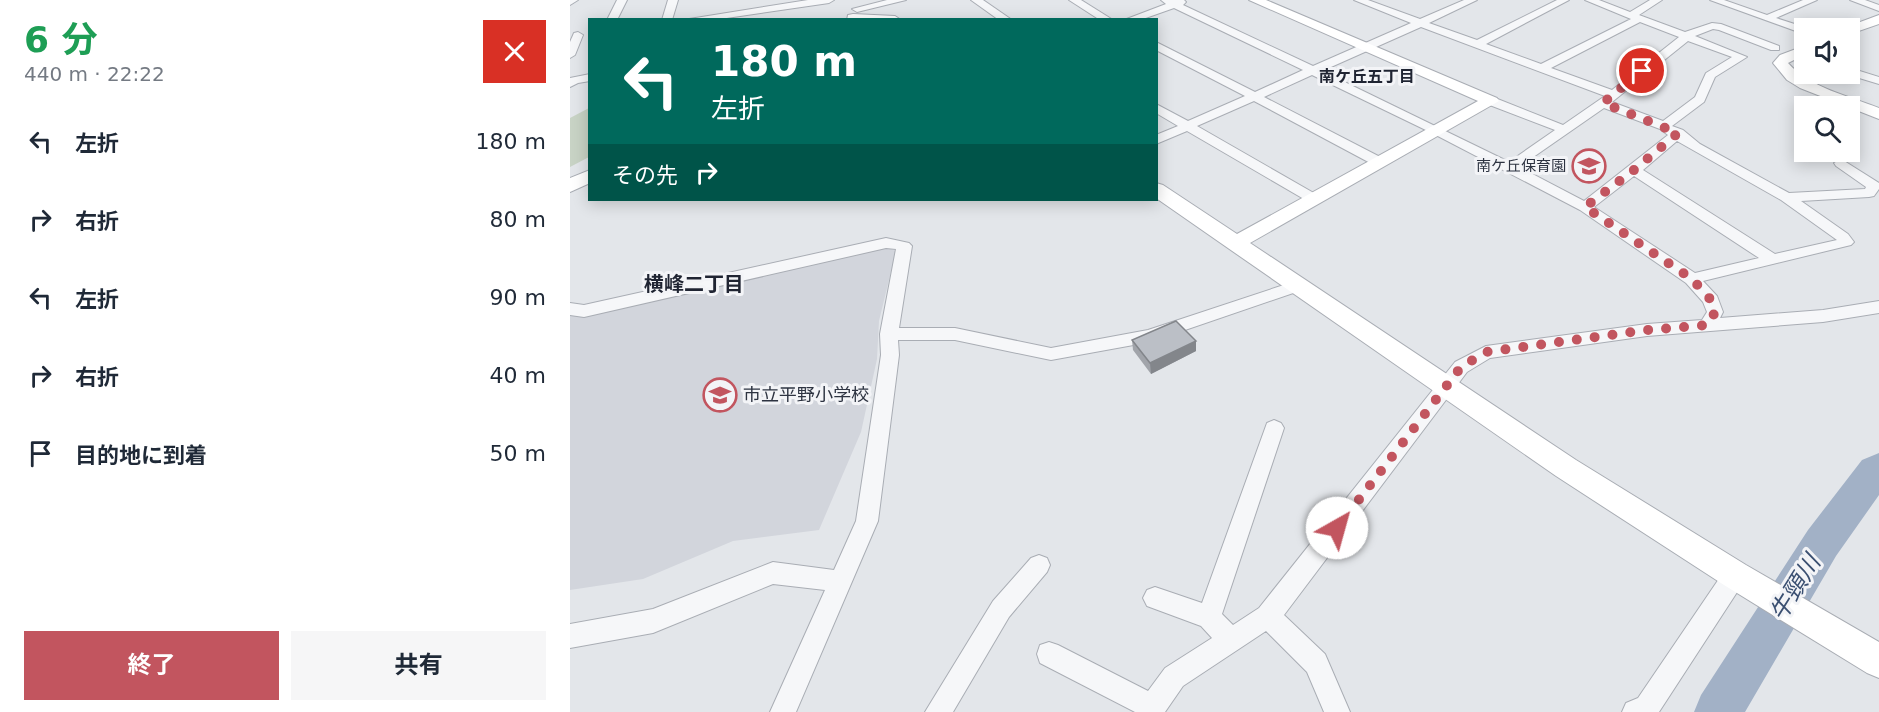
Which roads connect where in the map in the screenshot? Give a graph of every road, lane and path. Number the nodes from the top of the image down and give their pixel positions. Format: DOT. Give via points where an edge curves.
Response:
graph roads {
  1 [pos="622,0"];
  2 [pos="673,0"];
  3 [pos="732,0"];
  4 [pos="829,0"];
  5 [pos="901,0"];
  6 [pos="976,0"];
  7 [pos="1074,0"];
  8 [pos="1186,0"];
  9 [pos="1255,0"];
  10 [pos="1472,0"];
  11 [pos="1564,0"];
  12 [pos="1590,0"];
  13 [pos="1657,0"];
  14 [pos="1715,0"];
  15 [pos="1812,0"];
  16 [pos="1855,0"];
  17 [pos="1367,1"];
  18 [pos="1170,2"];
  19 [pos="1879,8"];
  20 [pos="860,11"];
  21 [pos="731,14"];
  22 [pos="758,15"];
  23 [pos="1635,16"];
  24 [pos="613,18"];
  25 [pos="668,18"];
  26 [pos="707,18"];
  27 [pos="887,18"];
  28 [pos="1004,18"];
  29 [pos="1105,18"];
  30 [pos="1134,18"];
  31 [pos="1767,18"];
  32 [pos="1879,19"];
  33 [pos="1418,23"];
  34 [pos="1860,26"];
  35 [pos="1794,27"];
  36 [pos="579,35"];
  37 [pos="1688,35"];
  38 [pos="1476,45"];
  39 [pos="1158,46"];
  40 [pos="1366,47"];
  41 [pos="1775,48"];
  42 [pos="570,55"];
  43 [pos="1794,55"];
  44 [pos="1541,68"];
  45 [pos="1313,70"];
  46 [pos="1879,72"];
  47 [pos="588,77"];
  48 [pos="1794,78"];
  49 [pos="1873,79"];
  50 [pos="571,81"];
  51 [pos="1808,84"];
  52 [pos="1254,97"];
  53 [pos="1607,99"];
  54 [pos="1491,101"];
  55 [pos="1158,109"];
  56 [pos="1879,114"];
  57 [pos="1188,126"];
  58 [pos="1664,126"];
  59 [pos="1563,129"];
  60 [pos="1436,130"];
  61 [pos="1678,133"];
  62 [pos="1158,139"];
  63 [pos="1379,162"];
  64 [pos="1840,163"];
  65 [pos="588,166"];
  66 [pos="1509,168"];
  67 [pos="1634,170"];
  68 [pos="570,175"];
  69 [pos="588,176"];
  70 [pos="570,186"];
  71 [pos="1158,190"];
  72 [pos="1786,198"];
  73 [pos="1314,199"];
  74 [pos="1585,207"];
  75 [pos="1236,243"];
  76 [pos="1772,259"];
  77 [pos="1692,279"];
  78 [pos="1299,285"];
  79 [pos="1879,307"];
  80 [pos="570,309"];
  81 [pos="1708,325"];
  82 [pos="889,334"];
  83 [pos="1447,386"];
  84 [pos="1274,428"];
  85 [pos="1039,565"];
  86 [pos="1735,575"];
  87 [pos="840,581"];
  88 [pos="1155,598"];
  89 [pos="1268,616"];
  90 [pos="1209,617"];
  91 [pos="570,636"];
  92 [pos="1231,640"];
  93 [pos="1048,654"];
  94 [pos="1879,661"];
  95 [pos="1151,709"];
  96 [pos="783,712"];
  97 [pos="938,712"];
  98 [pos="1337,712"];
  99 [pos="1635,712"];
  1 -- 24 [label="street"];
  2 -- 25 [label="street"];
  3 -- 21 [label="street"];
  4 -- 22 [label="street"];
  5 -- 20 [label="street"];
  6 -- 28 [label="street"];
  7 -- 29 [label="street"];
  8 -- 18 [label="street"];
  9 -- 40 [label="street"];
  10 -- 33 [label="street"];
  11 -- 38 [label="street"];
  12 -- 23 [label="street"];
  13 -- 23 [label="street"];
  14 -- 31 [label="street"];
  15 -- 31 [label="street"];
  16 -- 19 [label="street"];
  17 -- 33 [label="street"];
  18 -- 30 [label="street"];
  18 -- 45 [label="street"];
  20 -- 27 [label="street"];
  21 -- 22 [label="street"];
  21 -- 26 [label="street"];
  23 -- 37 [label="street"];
  23 -- 44 [label="street"];
  31 -- 35 [label="street"];
  32 -- 34 [label="street"];
  33 -- 38 [label="street"];
  33 -- 40 [label="street"];
  36 -- 42 [label="street"];
  37 -- 41 [label="street" via="1712,26 1721,27"];
  37 -- 53 [label="street"];
  37 -- 58 [label="street" via="1741,57 1710,75 1700,99"];
  38 -- 44 [label="street"];
  39 -- 52 [label="street"];
  40 -- 45 [label="street"];
  40 -- 54 [label="street"];
  43 -- 48 [label="street" via="1780,63"];
  44 -- 53 [label="street"];
  45 -- 52 [label="street"];
  45 -- 60 [label="street"];
  46 -- 49 [label="street"];
  47 -- 50 [label="street"];
  51 -- 56 [label="street"];
  52 -- 57 [label="street"];
  52 -- 63 [label="street"];
  53 -- 58 [label="street"];
  53 -- 59 [label="street"];
  54 -- 59 [label="street"];
  54 -- 60 [label="street"];
  55 -- 57 [label="street"];
  57 -- 62 [label="street"];
  57 -- 73 [label="street"];
  58 -- 61 [label="street"];
  59 -- 66 [label="street"];
  60 -- 63 [label="street"];
  60 -- 66 [label="street"];
  61 -- 67 [label="street"];
  61 -- 72 [label="street" via="1695,147"];
  63 -- 73 [label="street"];
  64 -- 72 [label="street" via="1874,186 1869,193"];
  65 -- 68 [label="street"];
  66 -- 74 [label="street"];
  67 -- 74 [label="street"];
  67 -- 76 [label="street"];
  69 -- 70 [label="street"];
  71 -- 75 [label="street"];
  72 -- 76 [label="street" via="1846,242"];
  73 -- 75 [label="street"];
  74 -- 77 [label="street"];
  75 -- 78 [label="street"];
  76 -- 77 [label="street"];
  77 -- 81 [label="street" via="1711,300 1715,312"];
  78 -- 82 [label="street" via="1150,336 1051,354 955,334"];
  78 -- 83 [label="street"];
  79 -- 81 [label="street"];
  80 -- 82 [label="street" via="584,311 886,243 904,246"];
  81 -- 83 [label="street" via="1486,352 1461,367"];
  82 -- 87 [label="street" via="890,355 867,521"];
  83 -- 86 [label="street" via="1566,468"];
  83 -- 89 [label="street"];
  84 -- 90 [label="street"];
  85 -- 97 [label="street" via="1001,609"];
  86 -- 94 [label="street"];
  86 -- 99 [label="street" via="1647,707"];
  87 -- 91 [label="street" via="773,573 653,621"];
  87 -- 96 [label="street"];
  88 -- 90 [label="street"];
  89 -- 92 [label="street"];
  89 -- 98 [label="street" via="1316,663"];
  90 -- 92 [label="street"];
  92 -- 95 [label="street" via="1174,677"];
  93 -- 95 [label="street"];
}
